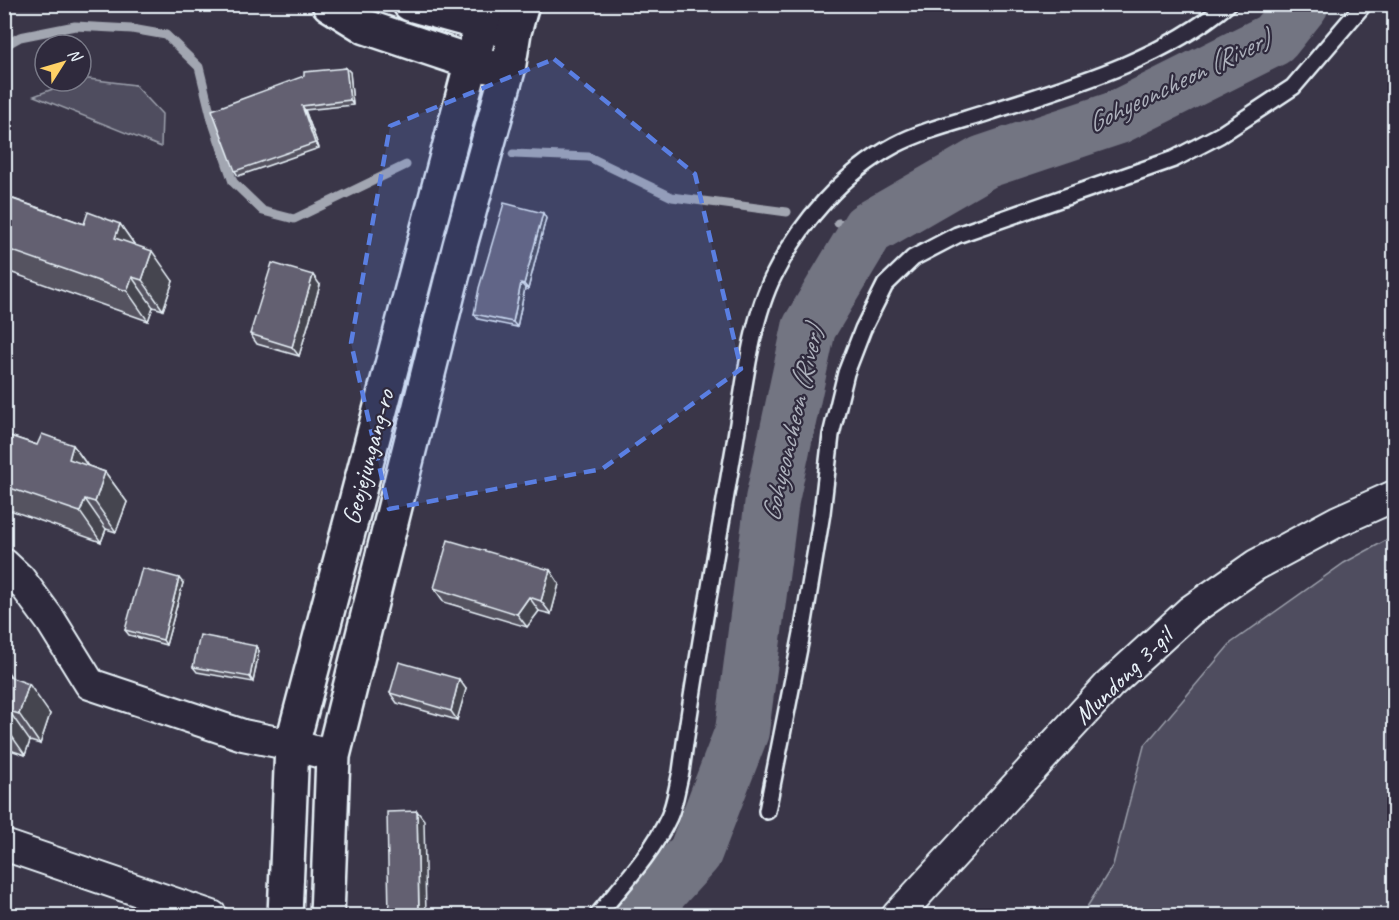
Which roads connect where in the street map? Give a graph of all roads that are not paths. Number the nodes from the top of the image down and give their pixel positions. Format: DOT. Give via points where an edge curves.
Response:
graph roads {
  1 [pos="329,4"];
  2 [pos="1207,4"];
  3 [pos="1228,4"];
  4 [pos="1364,4"];
  5 [pos="453,10"];
  6 [pos="518,18"];
  7 [pos="1208,21"];
  8 [pos="418,43"];
  9 [pos="471,62"];
  10 [pos="508,70"];
  11 [pos="454,127"];
  12 [pos="1395,496"];
  13 [pos="4,564"];
  14 [pos="292,745"];
  15 [pos="333,756"];
  16 [pos="767,811"];
  17 [pos="4,845"];
  18 [pos="212,915"];
  19 [pos="285,915"];
  20 [pos="327,915"];
  21 [pos="597,915"];
  22 [pos="897,915"];
  1 -- 8 [label="main road" via="366,27"];
  2 -- 7 [label="lane"];
  3 -- 7 [label="lane"];
  4 -- 16 [label="lane" via="1293,87 1220,135 1174,159 957,235 913,258 885,285 846,373 831,435 803,628"];
  5 -- 6 [label="main road"];
  5 -- 9 [label="main road, Geojejungang-ro"];
  6 -- 10 [label="main road, Geojejungang-ro"];
  7 -- 21 [label="lane" via="1125,65 895,146 855,173 797,234 773,276 744,382 681,772 670,815 638,866"];
  8 -- 9 [label="main road"];
  8 -- 11 [label="main road" via="441,63 452,82"];
  9 -- 10 [label="main road"];
  9 -- 11 [label="main road, Geojejungang-ro"];
  10 -- 15 [label="main road, Geojejungang-ro" via="460,245"];
  11 -- 14 [label="main road, Geojejungang-ro"];
  12 -- 22 [label="street, Mundong 3-gil" via="1256,565 1191,611 1109,685"];
  13 -- 14 [label="street" via="51,621 90,684 243,735"];
  14 -- 15 [label="street"];
  14 -- 19 [label="main road, Geojejungang-ro"];
  15 -- 20 [label="main road, Geojejungang-ro"];
  17 -- 18 [label="street"];
}
